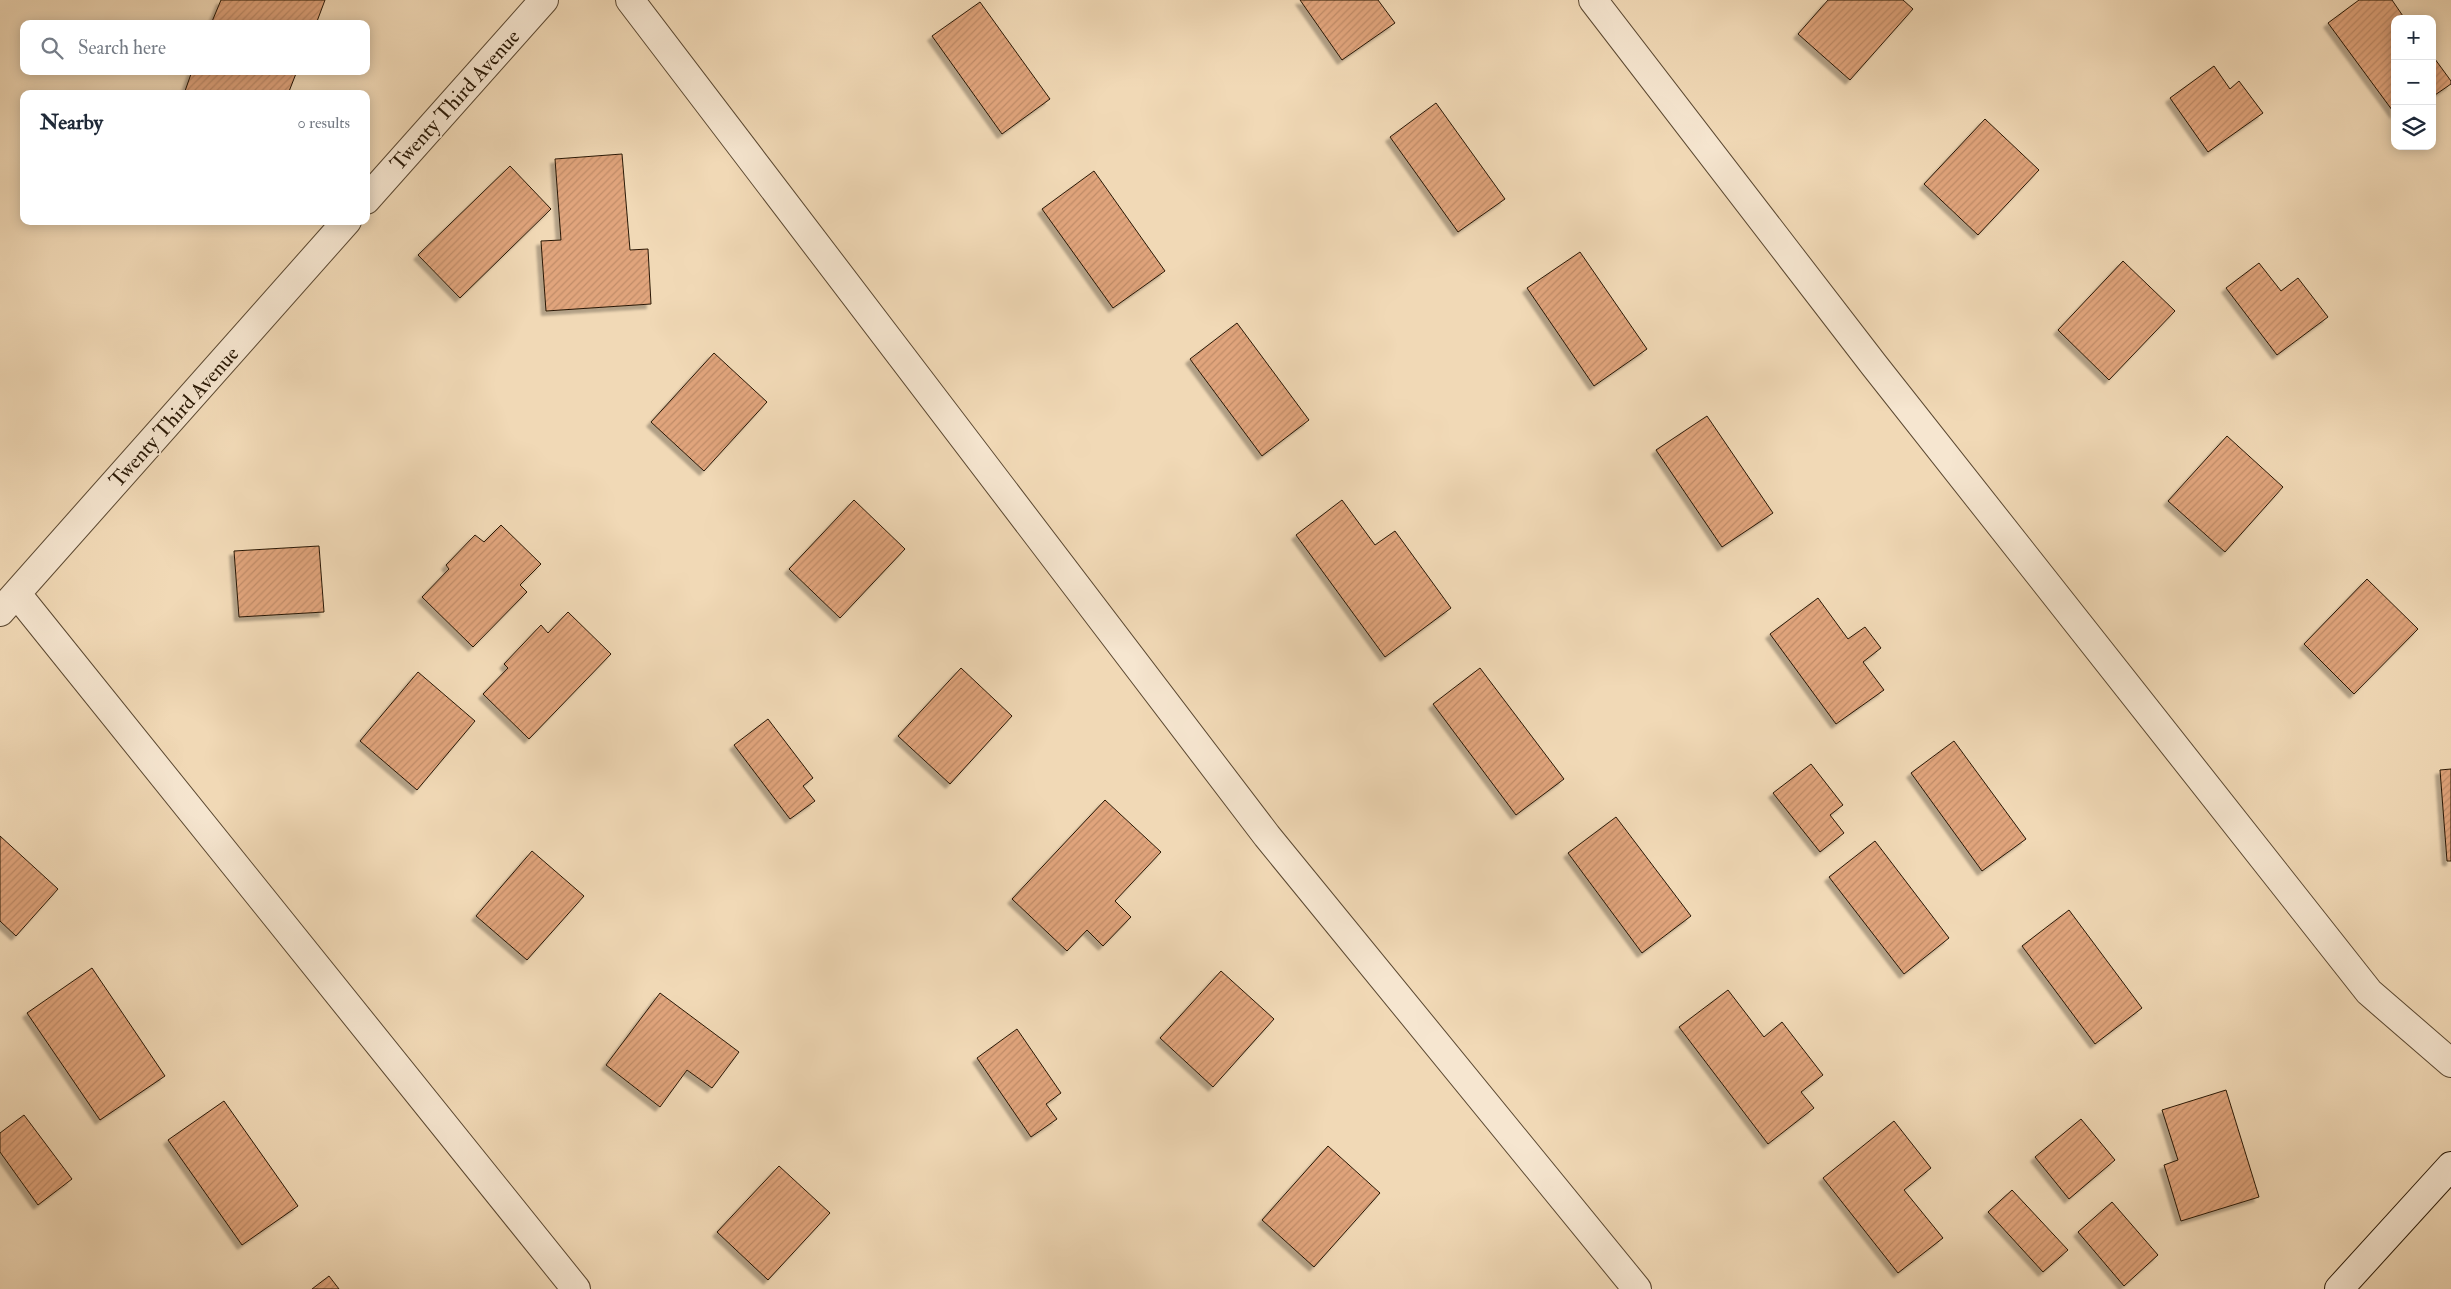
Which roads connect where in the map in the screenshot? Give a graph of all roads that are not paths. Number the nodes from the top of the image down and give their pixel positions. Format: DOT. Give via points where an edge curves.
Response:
graph roads {
  1 [pos="544,0"];
  2 [pos="630,0"];
  3 [pos="1593,0"];
  4 [pos="370,196"];
  5 [pos="343,225"];
  6 [pos="8,603"];
  7 [pos="2451,1063"];
  8 [pos="2451,1166"];
  9 [pos="576,1289"];
  10 [pos="1637,1289"];
  11 [pos="2340,1289"];
  1 -- 4 [label="street, Twenty Third Avenue"];
  2 -- 10 [label="street" via="1267,836"];
  3 -- 7 [label="street" via="1874,365 2368,992"];
  5 -- 6 [label="street, Twenty Third Avenue"];
  6 -- 9 [label="street"];
  8 -- 11 [label="street"];
}
